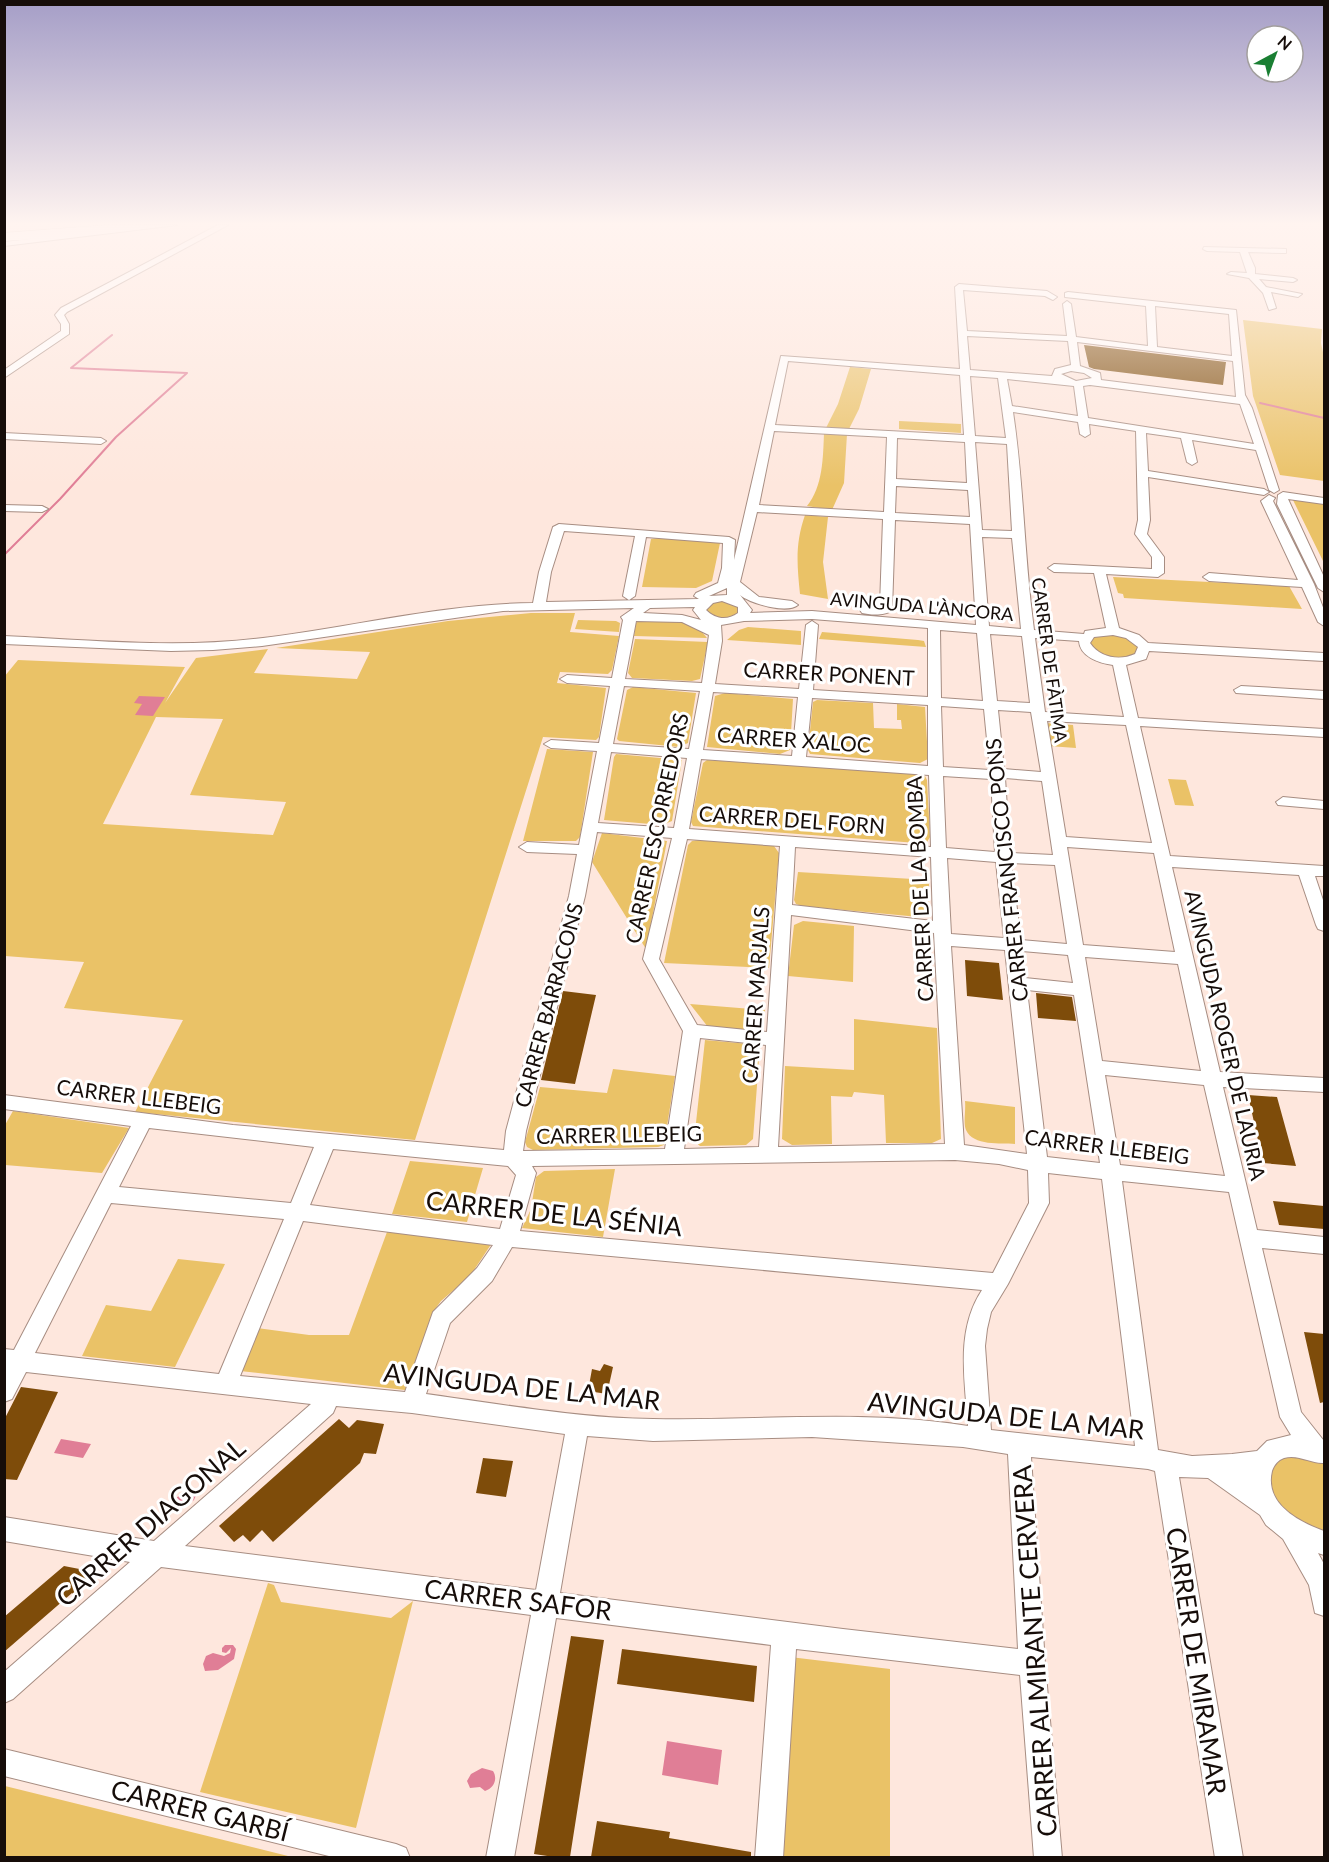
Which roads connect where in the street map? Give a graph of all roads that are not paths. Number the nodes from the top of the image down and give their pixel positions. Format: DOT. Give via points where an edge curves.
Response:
graph roads {
  1 [pos="62,312"];
  2 [pos="961,312"];
  3 [pos="1071,312"];
  4 [pos="1151,312"];
  5 [pos="1233,312"];
  6 [pos="962,333"];
  7 [pos="1072,339"];
  8 [pos="1153,349"];
  9 [pos="1237,359"];
  10 [pos="968,365"];
  11 [pos="1042,368"];
  12 [pos="1076,368"];
  13 [pos="1061,369"];
  14 [pos="1091,371"];
  15 [pos="4,375"];
  16 [pos="1002,375"];
  17 [pos="1062,380"];
  18 [pos="1164,380"];
  19 [pos="1092,382"];
  20 [pos="1078,383"];
  21 [pos="1243,401"];
  22 [pos="1008,408"];
  23 [pos="1082,420"];
  24 [pos="769,428"];
  25 [pos="1141,429"];
  26 [pos="892,434"];
  27 [pos="1085,434"];
  28 [pos="4,436"];
  29 [pos="1186,436"];
  30 [pos="970,437"];
  31 [pos="101,441"];
  32 [pos="1012,441"];
  33 [pos="1261,448"];
  34 [pos="1192,462"];
  35 [pos="1143,473"];
  36 [pos="891,482"];
  37 [pos="974,487"];
  38 [pos="1275,494"];
  39 [pos="1324,501"];
  40 [pos="4,508"];
  41 [pos="753,508"];
  42 [pos="42,509"];
  43 [pos="890,516"];
  44 [pos="977,527"];
  45 [pos="641,533"];
  46 [pos="1017,536"];
  47 [pos="746,539"];
  48 [pos="728,568"];
  49 [pos="1054,568"];
  50 [pos="1099,571"];
  51 [pos="1209,577"];
  52 [pos="729,584"];
  53 [pos="1308,584"];
  54 [pos="1324,588"];
  55 [pos="629,596"];
  56 [pos="719,598"];
  57 [pos="540,600"];
  58 [pos="653,605"];
  59 [pos="703,611"];
  60 [pos="738,611"];
  61 [pos="578,615"];
  62 [pos="630,617"];
  63 [pos="1324,622"];
  64 [pos="812,626"];
  65 [pos="983,628"];
  66 [pos="934,630"];
  67 [pos="1113,631"];
  68 [pos="1028,632"];
  69 [pos="1086,638"];
  70 [pos="4,640"];
  71 [pos="716,641"];
  72 [pos="1144,647"];
  73 [pos="1324,657"];
  74 [pos="1119,662"];
  75 [pos="567,679"];
  76 [pos="618,681"];
  77 [pos="708,687"];
  78 [pos="1241,690"];
  79 [pos="806,693"];
  80 [pos="1324,695"];
  81 [pos="935,701"];
  82 [pos="990,705"];
  83 [pos="1038,712"];
  84 [pos="1134,721"];
  85 [pos="1324,733"];
  86 [pos="551,744"];
  87 [pos="605,748"];
  88 [pos="696,753"];
  89 [pos="799,761"];
  90 [pos="934,771"];
  91 [pos="997,774"];
  92 [pos="1048,777"];
  93 [pos="1282,802"];
  94 [pos="1324,805"];
  95 [pos="590,827"];
  96 [pos="681,833"];
  97 [pos="788,840"];
  98 [pos="1060,842"];
  99 [pos="527,847"];
  100 [pos="586,850"];
  101 [pos="938,851"];
  102 [pos="1162,854"];
  103 [pos="1003,859"];
  104 [pos="1062,860"];
  105 [pos="1305,870"];
  106 [pos="1324,871"];
  107 [pos="783,909"];
  108 [pos="1324,926"];
  109 [pos="941,933"];
  110 [pos="1013,945"];
  111 [pos="1075,949"];
  112 [pos="1185,959"];
  113 [pos="1017,983"];
  114 [pos="1082,990"];
  115 [pos="692,1031"];
  116 [pos="775,1039"];
  117 [pos="1095,1067"];
  118 [pos="1212,1080"];
  119 [pos="1324,1085"];
  120 [pos="5,1103"];
  121 [pos="143,1121"];
  122 [pos="326,1142"];
  123 [pos="955,1152"];
  124 [pos="768,1153"];
  125 [pos="674,1157"];
  126 [pos="513,1159"];
  127 [pos="1038,1164"];
  128 [pos="1111,1172"];
  129 [pos="1236,1185"];
  130 [pos="106,1194"];
  131 [pos="297,1212"];
  132 [pos="506,1238"];
  133 [pos="1250,1238"];
  134 [pos="1324,1245"];
  135 [pos="997,1283"];
  136 [pos="12,1360"];
  137 [pos="225,1385"];
  138 [pos="4,1392"];
  139 [pos="329,1395"];
  140 [pos="412,1403"];
  141 [pos="1291,1417"];
  142 [pos="578,1425"];
  143 [pos="980,1439"];
  144 [pos="1019,1444"];
  145 [pos="1322,1453"];
  146 [pos="1269,1455"];
  147 [pos="1158,1461"];
  148 [pos="1214,1469"];
  149 [pos="1266,1506"];
  150 [pos="4,1529"];
  151 [pos="1293,1533"];
  152 [pos="1324,1543"];
  153 [pos="156,1554"];
  154 [pos="1323,1587"];
  155 [pos="546,1602"];
  156 [pos="784,1635"];
  157 [pos="1032,1663"];
  158 [pos="4,1690"];
  159 [pos="4,1762"];
  160 [pos="396,1857"];
  161 [pos="500,1857"];
  162 [pos="769,1857"];
  163 [pos="1048,1857"];
  164 [pos="1229,1857"];
  1 -- 15 [label="street" via="59,315 66,332"];
  2 -- 6 [label="street, CARRER FRANCISCO PONS"];
  3 -- 7 [label="street"];
  4 -- 8 [label="street"];
  5 -- 9 [label="street"];
  6 -- 7 [label="street"];
  6 -- 10 [label="street, CARRER FRANCISCO PONS"];
  7 -- 8 [label="street"];
  7 -- 12 [label="street"];
  8 -- 9 [label="street"];
  9 -- 21 [label="street" via="1234,389"];
  10 -- 16 [label="street"];
  10 -- 24 [label="street" via="784,358"];
  10 -- 30 [label="street, CARRER FRANCISCO PONS"];
  11 -- 13 [label="street"];
  12 -- 13 [label="street"];
  12 -- 14 [label="street"];
  13 -- 17 [label="street" via="1056,373"];
  14 -- 18 [label="street"];
  14 -- 19 [label="street" via="1097,377"];
  16 -- 17 [label="street"];
  16 -- 22 [label="street, CARRER DE FÀTIMA"];
  17 -- 20 [label="street"];
  19 -- 20 [label="street"];
  19 -- 21 [label="street"];
  20 -- 23 [label="street"];
  21 -- 33 [label="street"];
  22 -- 23 [label="street"];
  22 -- 32 [label="street, CARRER DE FÀTIMA"];
  23 -- 25 [label="street"];
  23 -- 27 [label="street"];
  24 -- 26 [label="street"];
  24 -- 41 [label="street"];
  25 -- 29 [label="street"];
  25 -- 35 [label="street"];
  26 -- 30 [label="street"];
  26 -- 36 [label="street"];
  28 -- 31 [label="street"];
  29 -- 33 [label="street"];
  29 -- 34 [label="street"];
  30 -- 32 [label="street"];
  30 -- 37 [label="street, CARRER FRANCISCO PONS"];
  32 -- 46 [label="street, CARRER DE FÀTIMA"];
  33 -- 38 [label="street"];
  35 -- 38 [label="street"];
  35 -- 50 [label="street" via="1141,534 1158,557 1158,573"];
  36 -- 37 [label="street"];
  36 -- 43 [label="street"];
  37 -- 44 [label="street, CARRER FRANCISCO PONS"];
  38 -- 39 [label="street"];
  38 -- 53 [label="street" via="1267,501"];
  38 -- 54 [label="street"];
  40 -- 42 [label="street"];
  41 -- 43 [label="street"];
  41 -- 47 [label="street"];
  43 -- 44 [label="street"];
  43 -- 52 [label="street" via="886,610 764,602"];
  44 -- 46 [label="street"];
  44 -- 65 [label="street, CARRER FRANCISCO PONS"];
  45 -- 48 [label="street" via="729,540"];
  45 -- 55 [label="street"];
  45 -- 57 [label="street" via="559,527"];
  46 -- 68 [label="street, CARRER DE FÀTIMA"];
  47 -- 48 [label="street"];
  47 -- 52 [label="street"];
  48 -- 52 [label="street"];
  49 -- 50 [label="street"];
  50 -- 67 [label="street"];
  51 -- 53 [label="street"];
  52 -- 55 [label="street" via="691,598"];
  52 -- 56 [label="street"];
  52 -- 60 [label="street"];
  53 -- 63 [label="street"];
  55 -- 57 [label="street"];
  56 -- 59 [label="street"];
  56 -- 60 [label="street"];
  57 -- 58 [label="street"];
  57 -- 70 [label="street" via="213,646"];
  58 -- 59 [label="street"];
  58 -- 62 [label="street"];
  59 -- 60 [label="street" via="718,621"];
  59 -- 71 [label="street" via="715,626"];
  60 -- 66 [label="street, AVINGUDA L'ÀNCORA"];
  60 -- 71 [label="street, CARRER ESCORREDORS"];
  61 -- 62 [label="street"];
  62 -- 71 [label="street" via="688,619 704,626"];
  62 -- 76 [label="street, CARRER BARRACONS"];
  64 -- 66 [label="street"];
  64 -- 71 [label="street" via="743,623"];
  64 -- 79 [label="street"];
  65 -- 66 [label="street, AVINGUDA L'ÀNCORA"];
  65 -- 68 [label="street, AVINGUDA L'ÀNCORA"];
  65 -- 82 [label="street, CARRER FRANCISCO PONS"];
  66 -- 81 [label="street, CARRER DE LA BOMBA"];
  67 -- 69 [label="street" via="1096,632"];
  67 -- 72 [label="street" via="1137,638"];
  68 -- 69 [label="street, AVINGUDA L'ÀNCORA"];
  68 -- 83 [label="street, CARRER DE FÀTIMA"];
  69 -- 74 [label="street" via="1084,643 1091,653"];
  71 -- 77 [label="street, CARRER ESCORREDORS"];
  72 -- 73 [label="street"];
  72 -- 74 [label="street" via="1136,659"];
  74 -- 84 [label="street, AVINGUDA ROGER DE LAURIA"];
  75 -- 76 [label="street"];
  76 -- 77 [label="street, CARRER PONENT"];
  76 -- 87 [label="street, CARRER BARRACONS"];
  77 -- 79 [label="street, CARRER PONENT"];
  77 -- 88 [label="street, CARRER ESCORREDORS"];
  78 -- 80 [label="street"];
  79 -- 81 [label="street, CARRER PONENT"];
  79 -- 89 [label="street"];
  81 -- 82 [label="street, CARRER PONENT"];
  81 -- 90 [label="street, CARRER DE LA BOMBA"];
  82 -- 83 [label="street, CARRER PONENT"];
  82 -- 91 [label="street, CARRER FRANCISCO PONS"];
  83 -- 84 [label="street, CARRER PONENT"];
  83 -- 92 [label="street, CARRER DE FÀTIMA"];
  84 -- 85 [label="street, CARRER PONENT"];
  84 -- 102 [label="street, AVINGUDA ROGER DE LAURIA"];
  86 -- 87 [label="street, CARRER XALOC"];
  87 -- 88 [label="street, CARRER XALOC"];
  87 -- 95 [label="street, CARRER BARRACONS"];
  88 -- 89 [label="street, CARRER XALOC"];
  88 -- 96 [label="street, CARRER ESCORREDORS"];
  89 -- 90 [label="street, CARRER XALOC"];
  90 -- 91 [label="street, CARRER XALOC"];
  90 -- 101 [label="street, CARRER DE LA BOMBA"];
  91 -- 92 [label="street, CARRER XALOC"];
  91 -- 103 [label="street, CARRER FRANCISCO PONS"];
  92 -- 98 [label="street, CARRER DE FÀTIMA"];
  93 -- 94 [label="street"];
  95 -- 96 [label="street, CARRER DEL FORN"];
  95 -- 100 [label="street, CARRER BARRACONS"];
  96 -- 97 [label="street, CARRER DEL FORN"];
  96 -- 115 [label="street, CARRER ESCORREDORS" via="651,959"];
  97 -- 101 [label="street, CARRER DEL FORN"];
  97 -- 107 [label="street, CARRER MARJALS"];
  98 -- 102 [label="street"];
  98 -- 104 [label="street, CARRER DE FÀTIMA"];
  99 -- 100 [label="street"];
  100 -- 126 [label="street, CARRER BARRACONS" via="516,1131"];
  101 -- 103 [label="street, CARRER DEL FORN"];
  101 -- 109 [label="street, CARRER DE LA BOMBA"];
  102 -- 105 [label="street"];
  102 -- 112 [label="street, AVINGUDA ROGER DE LAURIA"];
  103 -- 104 [label="street, CARRER DEL FORN"];
  103 -- 110 [label="street, CARRER FRANCISCO PONS"];
  104 -- 111 [label="street, CARRER DE FÀTIMA"];
  105 -- 106 [label="street"];
  105 -- 108 [label="street"];
  107 -- 109 [label="street"];
  107 -- 116 [label="street, CARRER MARJALS"];
  109 -- 110 [label="street"];
  109 -- 123 [label="street, CARRER DE LA BOMBA"];
  110 -- 111 [label="street"];
  110 -- 113 [label="street, CARRER FRANCISCO PONS"];
  111 -- 112 [label="street"];
  111 -- 114 [label="street, CARRER DE FÀTIMA"];
  112 -- 118 [label="street, AVINGUDA ROGER DE LAURIA"];
  113 -- 114 [label="street"];
  113 -- 127 [label="street, CARRER FRANCISCO PONS"];
  114 -- 117 [label="street, CARRER DE FÀTIMA"];
  115 -- 116 [label="street"];
  115 -- 125 [label="street"];
  116 -- 124 [label="street, CARRER MARJALS"];
  117 -- 118 [label="street"];
  117 -- 128 [label="street, CARRER DE FÀTIMA"];
  118 -- 119 [label="street"];
  118 -- 129 [label="street, AVINGUDA ROGER DE LAURIA"];
  120 -- 121 [label="street, CARRER LLEBEIG"];
  121 -- 122 [label="street, CARRER LLEBEIG"];
  121 -- 130 [label="street"];
  122 -- 126 [label="street, CARRER LLEBEIG"];
  122 -- 131 [label="street"];
  123 -- 124 [label="street, CARRER LLEBEIG"];
  123 -- 127 [label="street, CARRER LLEBEIG"];
  124 -- 125 [label="street, CARRER LLEBEIG"];
  125 -- 126 [label="street, CARRER LLEBEIG"];
  126 -- 132 [label="street" via="526,1173 520,1207"];
  127 -- 128 [label="street, CARRER LLEBEIG"];
  127 -- 135 [label="street, CARRER FRANCISCO PONS" via="1040,1203"];
  128 -- 129 [label="street, CARRER LLEBEIG"];
  128 -- 147 [label="street, CARRER DE MIRAMAR"];
  129 -- 133 [label="street, AVINGUDA ROGER DE LAURIA"];
  130 -- 131 [label="street, CARRER DE LA SÉNIA"];
  130 -- 136 [label="street"];
  131 -- 132 [label="street, CARRER DE LA SÉNIA"];
  131 -- 137 [label="street"];
  132 -- 135 [label="street, CARRER DE LA SÉNIA"];
  132 -- 140 [label="street" via="488,1272 441,1318"];
  133 -- 134 [label="street"];
  133 -- 141 [label="street, AVINGUDA ROGER DE LAURIA"];
  135 -- 143 [label="street, CARRER FRANCISCO PONS" via="981,1309 975,1329"];
  136 -- 137 [label="street, AVINGUDA DE LA MAR"];
  136 -- 138 [label="street"];
  137 -- 139 [label="street, AVINGUDA DE LA MAR"];
  139 -- 140 [label="street, AVINGUDA DE LA MAR"];
  139 -- 153 [label="street, CARRER DIAGONAL" via="325,1406"];
  140 -- 142 [label="street, AVINGUDA DE LA MAR"];
  141 -- 145 [label="street"];
  141 -- 146 [label="street"];
  142 -- 143 [label="street, AVINGUDA DE LA MAR" via="653,1430 812,1426"];
  142 -- 155 [label="street"];
  143 -- 144 [label="street, AVINGUDA DE LA MAR"];
  144 -- 147 [label="street, AVINGUDA DE LA MAR"];
  144 -- 157 [label="street, CARRER ALMIRANTE CERVERA"];
  145 -- 146 [label="street, AVINGUDA DE LA MAR" via="1287,1446"];
  146 -- 148 [label="street, AVINGUDA DE LA MAR"];
  146 -- 149 [label="street" via="1257,1475"];
  147 -- 148 [label="street, AVINGUDA DE LA MAR"];
  147 -- 164 [label="street, CARRER DE MIRAMAR" via="1169,1493"];
  148 -- 149 [label="street, AVINGUDA DE LA MAR"];
  149 -- 151 [label="street"];
  150 -- 153 [label="street, CARRER SAFOR"];
  151 -- 152 [label="street"];
  151 -- 154 [label="street"];
  153 -- 155 [label="street, CARRER SAFOR"];
  153 -- 158 [label="street, CARRER DIAGONAL"];
  155 -- 156 [label="street, CARRER SAFOR"];
  155 -- 161 [label="street"];
  156 -- 157 [label="street, CARRER SAFOR"];
  156 -- 162 [label="street"];
  157 -- 163 [label="street, CARRER ALMIRANTE CERVERA"];
  159 -- 160 [label="street, CARRER GARBÍ"];
}
